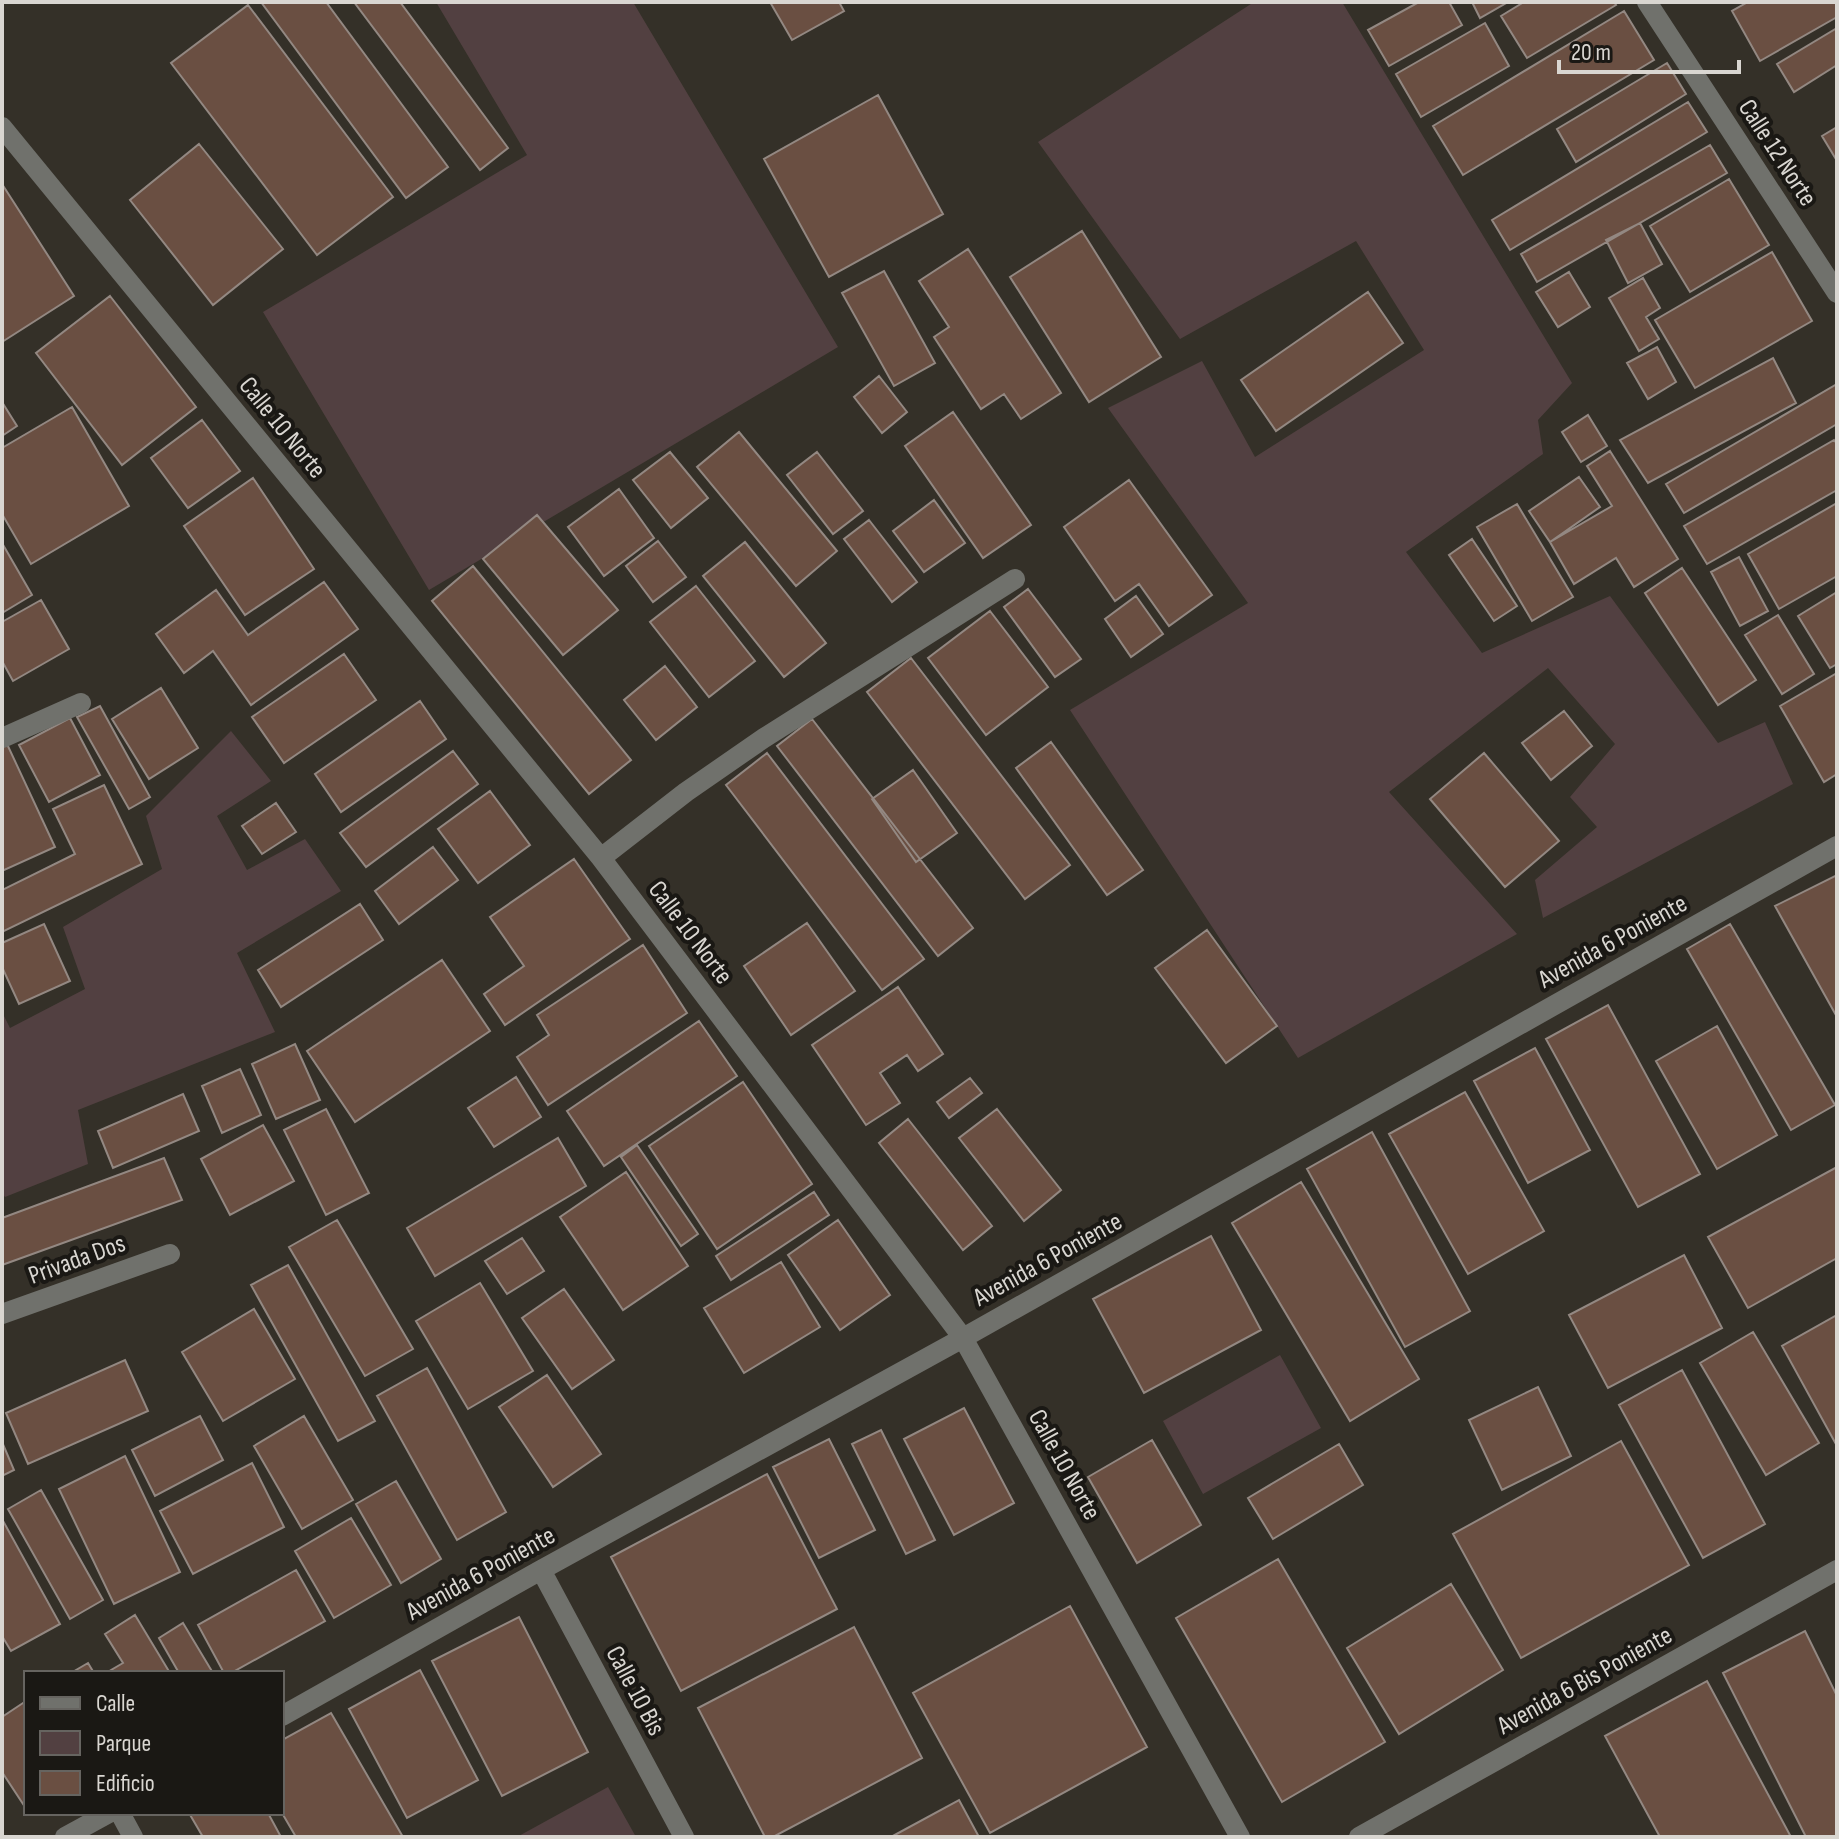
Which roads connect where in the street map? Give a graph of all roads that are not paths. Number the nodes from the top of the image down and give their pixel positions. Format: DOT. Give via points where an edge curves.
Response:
graph roads {
  1 [pos="1647,2"];
  2 [pos="2,127"];
  3 [pos="1837,293"];
  4 [pos="1015,579"];
  5 [pos="81,703"];
  6 [pos="2,738"];
  7 [pos="1837,846"];
  8 [pos="601,858"];
  9 [pos="170,1254"];
  10 [pos="2,1314"];
  11 [pos="963,1338"];
  12 [pos="541,1570"];
  13 [pos="1837,1570"];
  14 [pos="284,1715"];
  15 [pos="105,1815"];
  16 [pos="121,1815"];
  17 [pos="65,1837"];
  18 [pos="133,1837"];
  19 [pos="684,1837"];
  20 [pos="1240,1837"];
  21 [pos="1359,1837"];
  1 -- 3 [label="street, Calle 12 Norte"];
  2 -- 8 [label="street, Calle 10 Norte"];
  4 -- 8 [label="street" via="764,738"];
  5 -- 6 [label="street"];
  7 -- 11 [label="street, Avenida 6 Poniente"];
  8 -- 11 [label="street, Calle 10 Norte"];
  9 -- 10 [label="street, Privada Dos"];
  11 -- 12 [label="street, Avenida 6 Poniente"];
  11 -- 20 [label="street, Calle 10 Norte"];
  12 -- 14 [label="street, Avenida 6 Poniente"];
  12 -- 19 [label="street, Calle 10 Bis"];
  13 -- 21 [label="street, Avenida 6 Bis Poniente"];
  15 -- 17 [label="street"];
  16 -- 18 [label="street"];
}
